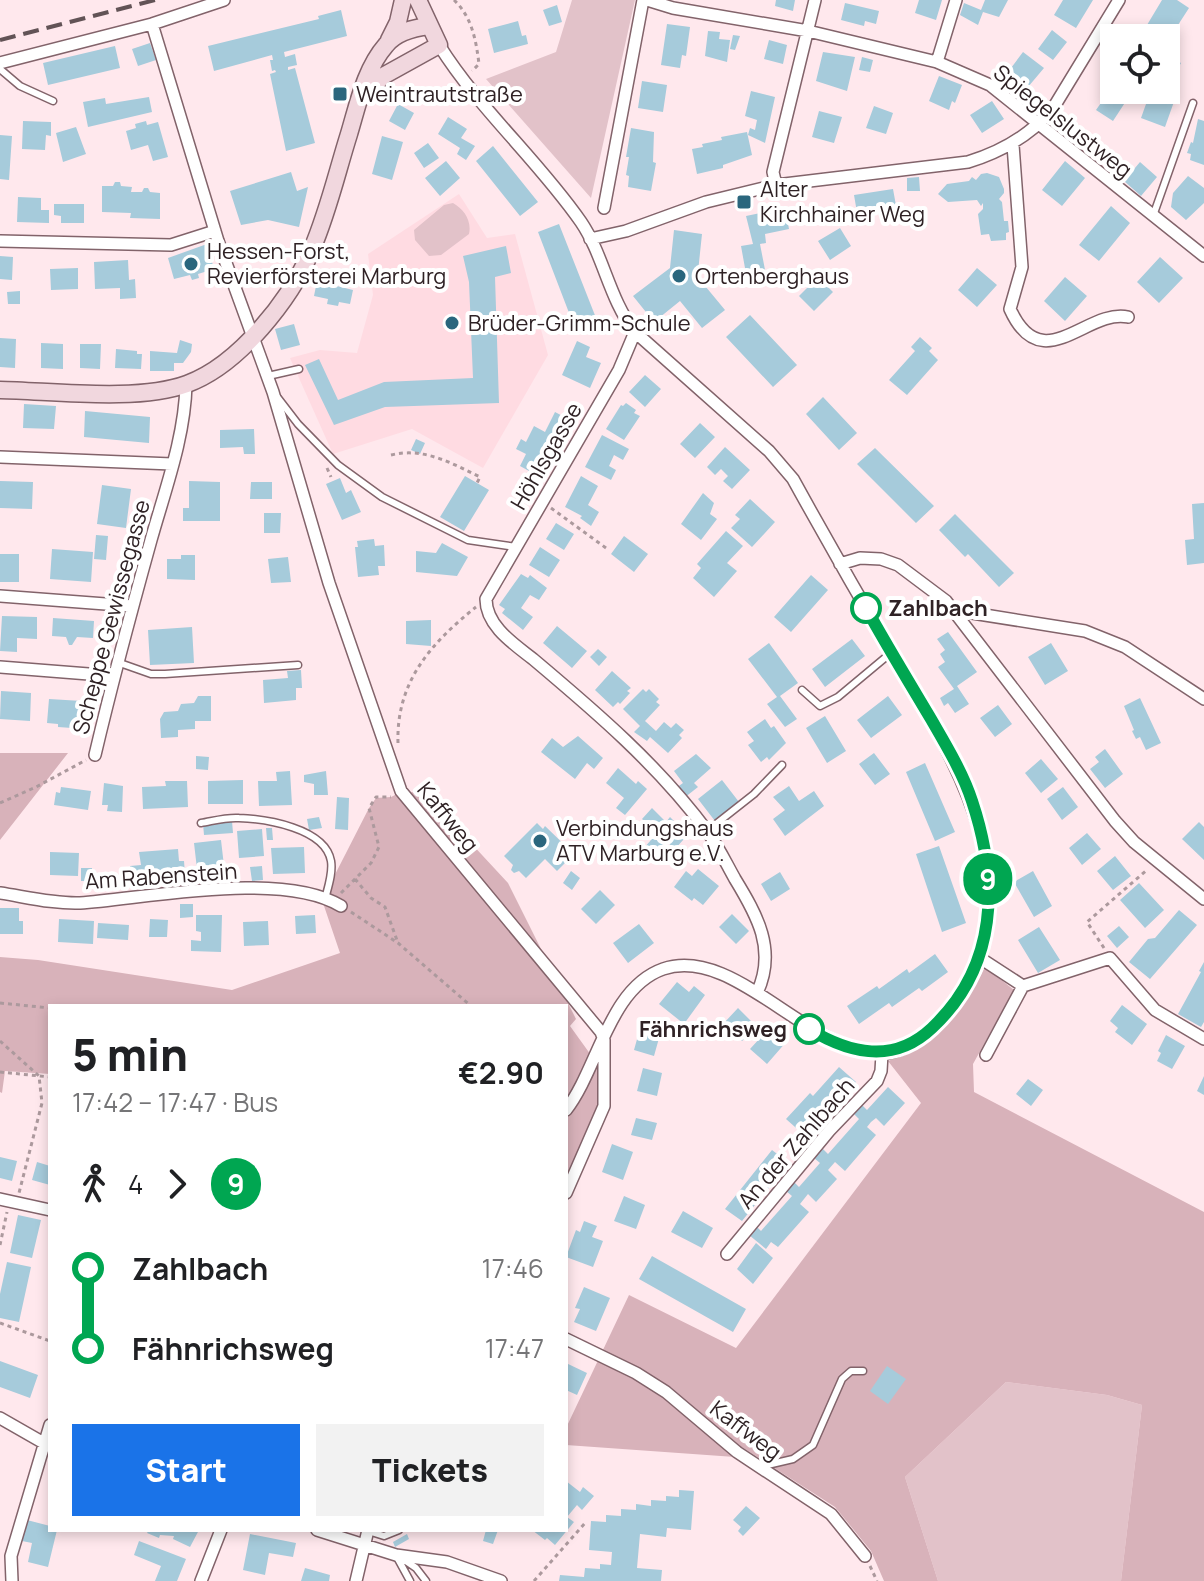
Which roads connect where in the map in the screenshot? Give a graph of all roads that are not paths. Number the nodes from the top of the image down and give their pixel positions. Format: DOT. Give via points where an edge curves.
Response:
graph roads {
  1 [pos="224,0"];
  2 [pos="403,0"];
  3 [pos="418,0"];
  4 [pos="645,0"];
  5 [pos="815,0"];
  6 [pos="956,0"];
  7 [pos="1119,0"];
  8 [pos="152,24"];
  9 [pos="429,26"];
  10 [pos="808,31"];
  11 [pos="387,43"];
  12 [pos="439,45"];
  13 [pos="937,62"];
  14 [pos="0,66"];
  15 [pos="53,101"];
  16 [pos="359,101"];
  17 [pos="1193,103"];
  18 [pos="1040,124"];
  19 [pos="1013,145"];
  20 [pos="776,185"];
  21 [pos="604,208"];
  22 [pos="1153,216"];
  23 [pos="215,231"];
  24 [pos="590,239"];
  25 [pos="0,241"];
  26 [pos="1204,256"];
  27 [pos="1128,317"];
  28 [pos="635,332"];
  29 [pos="254,335"];
  30 [pos="299,369"];
  31 [pos="268,376"];
  32 [pos="186,384"];
  33 [pos="0,390"];
  34 [pos="273,392"];
  35 [pos="0,457"];
  36 [pos="172,464"];
  37 [pos="517,547"];
  38 [pos="840,564"];
  39 [pos="0,596"];
  40 [pos="132,606"];
  41 [pos="958,615"];
  42 [pos="892,652"];
  43 [pos="117,662"];
  44 [pos="298,665"];
  45 [pos="0,667"];
  46 [pos="114,676"];
  47 [pos="802,690"];
  48 [pos="1204,699"];
  49 [pos="95,755"];
  50 [pos="782,765"];
  51 [pos="201,823"];
  52 [pos="707,831"];
  53 [pos="0,893"];
  54 [pos="1204,899"];
  55 [pos="333,901"];
  56 [pos="980,958"];
  57 [pos="1023,986"];
  58 [pos="757,993"];
  59 [pos="1204,1039"];
  60 [pos="604,1040"];
  61 [pos="882,1054"];
  62 [pos="986,1055"];
  63 [pos="568,1108"];
  64 [pos="568,1188"];
  65 [pos="0,1199"];
  66 [pos="48,1210"];
  67 [pos="727,1254"];
  68 [pos="568,1340"];
  69 [pos="863,1371"];
  70 [pos="0,1418"];
  71 [pos="47,1446"];
  72 [pos="759,1467"];
  73 [pos="220,1532"];
  74 [pos="323,1532"];
  75 [pos="368,1532"];
  76 [pos="373,1532"];
  77 [pos="394,1532"];
  78 [pos="365,1545"];
  79 [pos="396,1555"];
  80 [pos="865,1556"];
  81 [pos="12,1581"];
  82 [pos="201,1581"];
  83 [pos="356,1581"];
  84 [pos="410,1581"];
  85 [pos="426,1581"];
  86 [pos="501,1581"];
  1 -- 8 [label="street"];
  2 -- 11 [label="main road"];
  3 -- 9 [label="main road"];
  4 -- 10 [label="street, Spiegelslustweg"];
  4 -- 21 [label="street"];
  5 -- 10 [label="street"];
  6 -- 13 [label="street"];
  7 -- 18 [label="street"];
  8 -- 14 [label="street"];
  8 -- 23 [label="street, Kaffweg"];
  9 -- 11 [label="main road" via="403,32"];
  9 -- 12 [label="main road"];
  10 -- 13 [label="street, Spiegelslustweg"];
  10 -- 20 [label="street" via="773,172"];
  11 -- 16 [label="main road"];
  12 -- 16 [label="main road" via="383,76"];
  12 -- 24 [label="street" via="462,79 551,180"];
  13 -- 18 [label="street, Spiegelslustweg" via="990,85"];
  14 -- 15 [label="lane" via="20,86"];
  16 -- 29 [label="main road" via="312,250 292,287"];
  17 -- 22 [label="lane"];
  18 -- 19 [label="street"];
  18 -- 22 [label="street, Spiegelslustweg"];
  19 -- 20 [label="street" via="968,162"];
  19 -- 27 [label="street" via="1022,253 1010,309 1015,319 1034,336 1050,341 1109,317"];
  20 -- 24 [label="street"];
  22 -- 26 [label="street, Spiegelslustweg"];
  23 -- 25 [label="street" via="171,245"];
  23 -- 29 [label="street, Kaffweg"];
  24 -- 28 [label="street" via="618,307"];
  28 -- 37 [label="street, Höhlsgasse" via="619,370"];
  28 -- 38 [label="street" via="769,451 793,479"];
  29 -- 31 [label="street, Kaffweg"];
  29 -- 32 [label="main road" via="221,365"];
  30 -- 31 [label="lane"];
  31 -- 34 [label="street, Kaffweg"];
  32 -- 33 [label="main road" via="115,393"];
  32 -- 36 [label="street, Scheppe Gewissegasse"];
  34 -- 37 [label="lane" via="338,465 382,497 468,540"];
  34 -- 60 [label="street, Kaffweg" via="329,583 401,791"];
  35 -- 36 [label="street"];
  36 -- 40 [label="street, Scheppe Gewissegasse"];
  37 -- 52 [label="street, Höhlsgasse" via="486,603 494,624 662,776"];
  38 -- 41 [label="street" via="860,558 898,565"];
  38 -- 42 [label="street"];
  39 -- 40 [label="street"];
  40 -- 43 [label="street, Scheppe Gewissegasse"];
  41 -- 48 [label="street" via="1085,631 1125,647"];
  41 -- 54 [label="street" via="1115,821"];
  42 -- 47 [label="lane" via="820,706"];
  42 -- 56 [label="street" via="972,801 989,887"];
  43 -- 44 [label="lane" via="151,674"];
  43 -- 46 [label="street, Scheppe Gewissegasse"];
  45 -- 46 [label="street"];
  46 -- 49 [label="street, Scheppe Gewissegasse"];
  50 -- 52 [label="lane"];
  51 -- 55 [label="lane" via="236,817 278,822 319,840 332,862"];
  52 -- 58 [label="street" via="761,926 766,954"];
  53 -- 55 [label="street, Am Rabenstein" via="73,903 267,889"];
  56 -- 57 [label="street"];
  56 -- 61 [label="street" via="944,1017 917,1039"];
  57 -- 59 [label="street" via="1110,958 1155,1010"];
  57 -- 62 [label="street"];
  58 -- 60 [label="street, An der Zahlbach" via="706,967 663,969 630,993"];
  58 -- 61 [label="street, An der Zahlbach" via="813,1031"];
  60 -- 63 [label="street, An der Zahlbach"];
  60 -- 64 [label="street" via="604,1106"];
  61 -- 67 [label="street, An der Zahlbach" via="877,1081"];
  65 -- 66 [label="street"];
  68 -- 72 [label="street, Kaffweg" via="666,1392"];
  69 -- 72 [label="lane" via="851,1371 842,1379 813,1445 793,1459"];
  70 -- 71 [label="street"];
  71 -- 81 [label="street" via="11,1556"];
  72 -- 80 [label="street, Kaffweg" via="831,1514"];
  73 -- 82 [label="street"];
  74 -- 78 [label="street"];
  75 -- 78 [label="street"];
  76 -- 77 [label="lane"];
  78 -- 79 [label="street"];
  78 -- 83 [label="street"];
  79 -- 84 [label="lane"];
  79 -- 85 [label="lane"];
  79 -- 86 [label="street" via="447,1562"];
}
